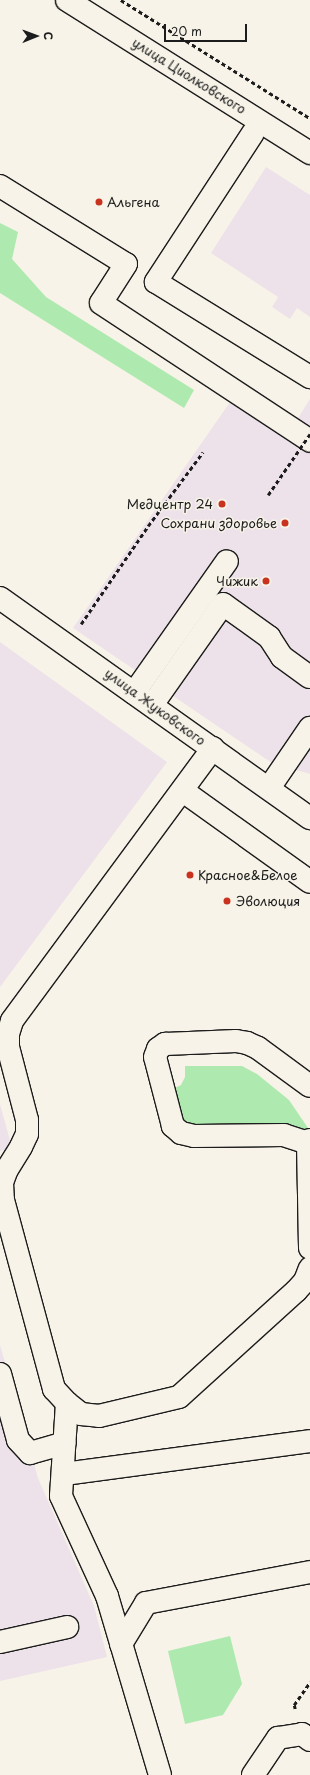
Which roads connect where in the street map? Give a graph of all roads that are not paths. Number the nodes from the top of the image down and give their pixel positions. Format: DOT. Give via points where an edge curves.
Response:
graph roads {
  1 [pos="67,0"];
  2 [pos="253,133"];
  3 [pos="310,153"];
  4 [pos="0,186"];
  5 [pos="126,264"];
  6 [pos="156,282"];
  7 [pos="310,377"];
  8 [pos="310,440"];
  9 [pos="227,561"];
  10 [pos="0,598"];
  11 [pos="310,677"];
  12 [pos="134,692"];
  13 [pos="152,705"];
  14 [pos="310,728"];
  15 [pos="213,748"];
  16 [pos="269,788"];
  17 [pos="183,791"];
  18 [pos="310,818"];
  19 [pos="310,882"];
  20 [pos="310,1086"];
  21 [pos="309,1142"];
  22 [pos="310,1248"];
  23 [pos="310,1268"];
  24 [pos="0,1374"];
  25 [pos="67,1403"];
  26 [pos="310,1441"];
  27 [pos="65,1443"];
  28 [pos="64,1474"];
  29 [pos="310,1572"];
  30 [pos="67,1627"];
  31 [pos="0,1642"];
  32 [pos="121,1644"];
  33 [pos="310,1740"];
  34 [pos="160,1775"];
  35 [pos="253,1775"];
  1 -- 3 [label="street, улица Циолковского"];
  2 -- 6 [label="street"];
  4 -- 5 [label="street"];
  5 -- 6 [label="street"];
  5 -- 8 [label="street" via="101,303"];
  6 -- 7 [label="street"];
  9 -- 12 [label="street"];
  10 -- 12 [label="street, улица Жуковского"];
  11 -- 13 [label="street" via="282,657 269,637 223,604"];
  12 -- 13 [label="street, улица Жуковского"];
  13 -- 15 [label="street, улица Жуковского"];
  14 -- 16 [label="street"];
  15 -- 16 [label="street, улица Жуковского"];
  15 -- 17 [label="street"];
  16 -- 18 [label="street, улица Жуковского"];
  17 -- 19 [label="street"];
  17 -- 25 [label="street" via="12,1021 8,1034 8,1047 26,1120 27,1134 7,1169 2,1183 3,1200 54,1389"];
  20 -- 21 [label="street" via="258,1048 247,1043 236,1041 165,1044 158,1049 155,1057 173,1126 181,1134 284,1135"];
  21 -- 22 [label="street"];
  23 -- 25 [label="street" via="306,1281 296,1291 179,1397 99,1416 81,1414"];
  24 -- 27 [label="street" via="18,1440 30,1453"];
  25 -- 27 [label="street"];
  26 -- 28 [label="street"];
  27 -- 28 [label="street"];
  28 -- 32 [label="street" via="61,1496 106,1596"];
  29 -- 32 [label="street" via="146,1604"];
  30 -- 31 [label="street"];
  32 -- 34 [label="street"];
  33 -- 35 [label="street" via="302,1734 278,1738"];
}
